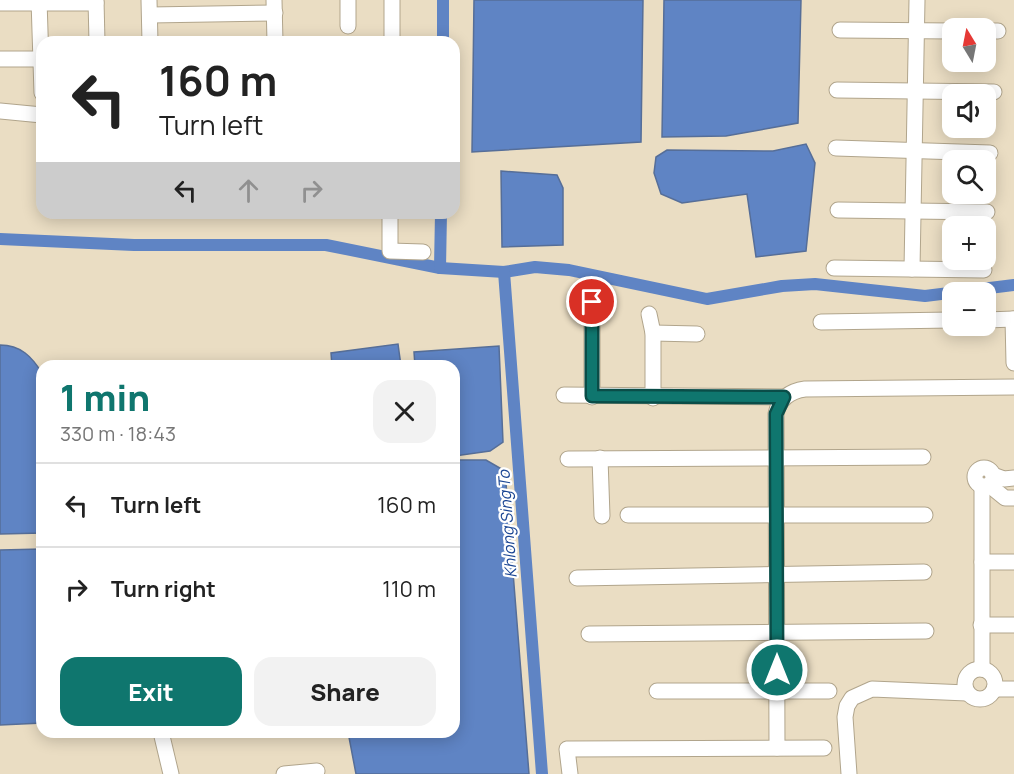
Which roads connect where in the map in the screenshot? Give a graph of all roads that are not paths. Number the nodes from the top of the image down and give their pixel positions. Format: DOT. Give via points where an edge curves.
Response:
graph roads {
  1 [pos="348,0"];
  2 [pos="392,0"];
  3 [pos="917,0"];
  4 [pos="39,1"];
  5 [pos="96,1"];
  6 [pos="0,3"];
  7 [pos="150,7"];
  8 [pos="274,7"];
  9 [pos="348,26"];
  10 [pos="840,30"];
  11 [pos="917,31"];
  12 [pos="942,31"];
  13 [pos="40,36"];
  14 [pos="97,36"];
  15 [pos="150,36"];
  16 [pos="275,36"];
  17 [pos="392,36"];
  18 [pos="0,59"];
  19 [pos="36,59"];
  20 [pos="837,90"];
  21 [pos="916,91"];
  22 [pos="942,91"];
  23 [pos="0,111"];
  24 [pos="36,114"];
  25 [pos="836,148"];
  26 [pos="914,151"];
  27 [pos="942,152"];
  28 [pos="838,210"];
  29 [pos="913,211"];
  30 [pos="987,212"];
  31 [pos="390,219"];
  32 [pos="423,252"];
  33 [pos="834,268"];
  34 [pos="912,269"];
  35 [pos="942,269"];
  36 [pos="592,302"];
  37 [pos="649,314"];
  38 [pos="1013,319"];
  39 [pos="942,320"];
  40 [pos="996,320"];
  41 [pos="820,322"];
  42 [pos="653,333"];
  43 [pos="697,334"];
  44 [pos="1014,363"];
  45 [pos="1014,387"];
  46 [pos="564,395"];
  47 [pos="592,396"];
  48 [pos="784,397"];
  49 [pos="652,398"];
  50 [pos="776,456"];
  51 [pos="922,457"];
  52 [pos="600,458"];
  53 [pos="568,459"];
  54 [pos="1014,477"];
  55 [pos="988,482"];
  56 [pos="1014,498"];
  57 [pos="627,515"];
  58 [pos="776,515"];
  59 [pos="925,515"];
  60 [pos="602,516"];
  61 [pos="982,562"];
  62 [pos="1014,562"];
  63 [pos="924,572"];
  64 [pos="776,573"];
  65 [pos="577,578"];
  66 [pos="981,625"];
  67 [pos="1014,625"];
  68 [pos="777,631"];
  69 [pos="926,631"];
  70 [pos="589,634"];
  71 [pos="982,669"];
  72 [pos="994,689"];
  73 [pos="1014,689"];
  74 [pos="777,690"];
  75 [pos="657,691"];
  76 [pos="829,691"];
  77 [pos="967,693"];
  78 [pos="162,738"];
  79 [pos="777,748"];
  80 [pos="824,748"];
  81 [pos="317,771"];
  82 [pos="171,774"];
  83 [pos="284,774"];
  84 [pos="570,774"];
  85 [pos="849,774"];
  1 -- 9 [label="street"];
  2 -- 17 [label="street"];
  3 -- 11 [label="street"];
  4 -- 5 [label="street"];
  4 -- 6 [label="street"];
  4 -- 13 [label="street"];
  5 -- 14 [label="street"];
  7 -- 8 [label="street"];
  7 -- 15 [label="street"];
  8 -- 16 [label="street"];
  10 -- 11 [label="street"];
  11 -- 12 [label="street"];
  11 -- 21 [label="street"];
  18 -- 19 [label="street"];
  20 -- 21 [label="street"];
  21 -- 22 [label="street"];
  21 -- 26 [label="street"];
  23 -- 24 [label="street"];
  25 -- 26 [label="street"];
  26 -- 27 [label="street"];
  26 -- 29 [label="street"];
  28 -- 29 [label="street"];
  29 -- 30 [label="street"];
  29 -- 34 [label="street"];
  31 -- 32 [label="street" via="390,251"];
  33 -- 34 [label="street"];
  34 -- 35 [label="street"];
  36 -- 47 [label="street"];
  37 -- 42 [label="street"];
  38 -- 40 [label="street"];
  38 -- 44 [label="street"];
  39 -- 41 [label="street"];
  42 -- 43 [label="street"];
  42 -- 49 [label="street"];
  45 -- 48 [label="street" via="806,389"];
  46 -- 47 [label="street"];
  47 -- 49 [label="street"];
  48 -- 49 [label="street"];
  48 -- 50 [label="street" via="776,414"];
  50 -- 51 [label="street"];
  50 -- 52 [label="street"];
  50 -- 58 [label="street"];
  52 -- 53 [label="street"];
  52 -- 60 [label="street"];
  54 -- 55 [label="street"];
  55 -- 56 [label="street" via="1005,498"];
  55 -- 61 [label="street"];
  57 -- 58 [label="street"];
  58 -- 59 [label="street"];
  58 -- 64 [label="street"];
  61 -- 62 [label="street"];
  61 -- 66 [label="street"];
  63 -- 64 [label="street"];
  64 -- 65 [label="street"];
  64 -- 68 [label="street"];
  66 -- 67 [label="street"];
  66 -- 71 [label="street"];
  68 -- 69 [label="street"];
  68 -- 70 [label="street"];
  68 -- 74 [label="street"];
  71 -- 72 [label="street" via="994,677"];
  71 -- 77 [label="street" via="968,674 964,683"];
  72 -- 73 [label="street"];
  72 -- 77 [label="street" via="989,696 979,699"];
  74 -- 75 [label="street"];
  74 -- 76 [label="street"];
  74 -- 79 [label="street"];
  77 -- 85 [label="street" via="872,689 852,698 845,717"];
  78 -- 82 [label="street"];
  79 -- 80 [label="street"];
  79 -- 84 [label="street" via="567,749"];
  81 -- 83 [label="street"];
}
